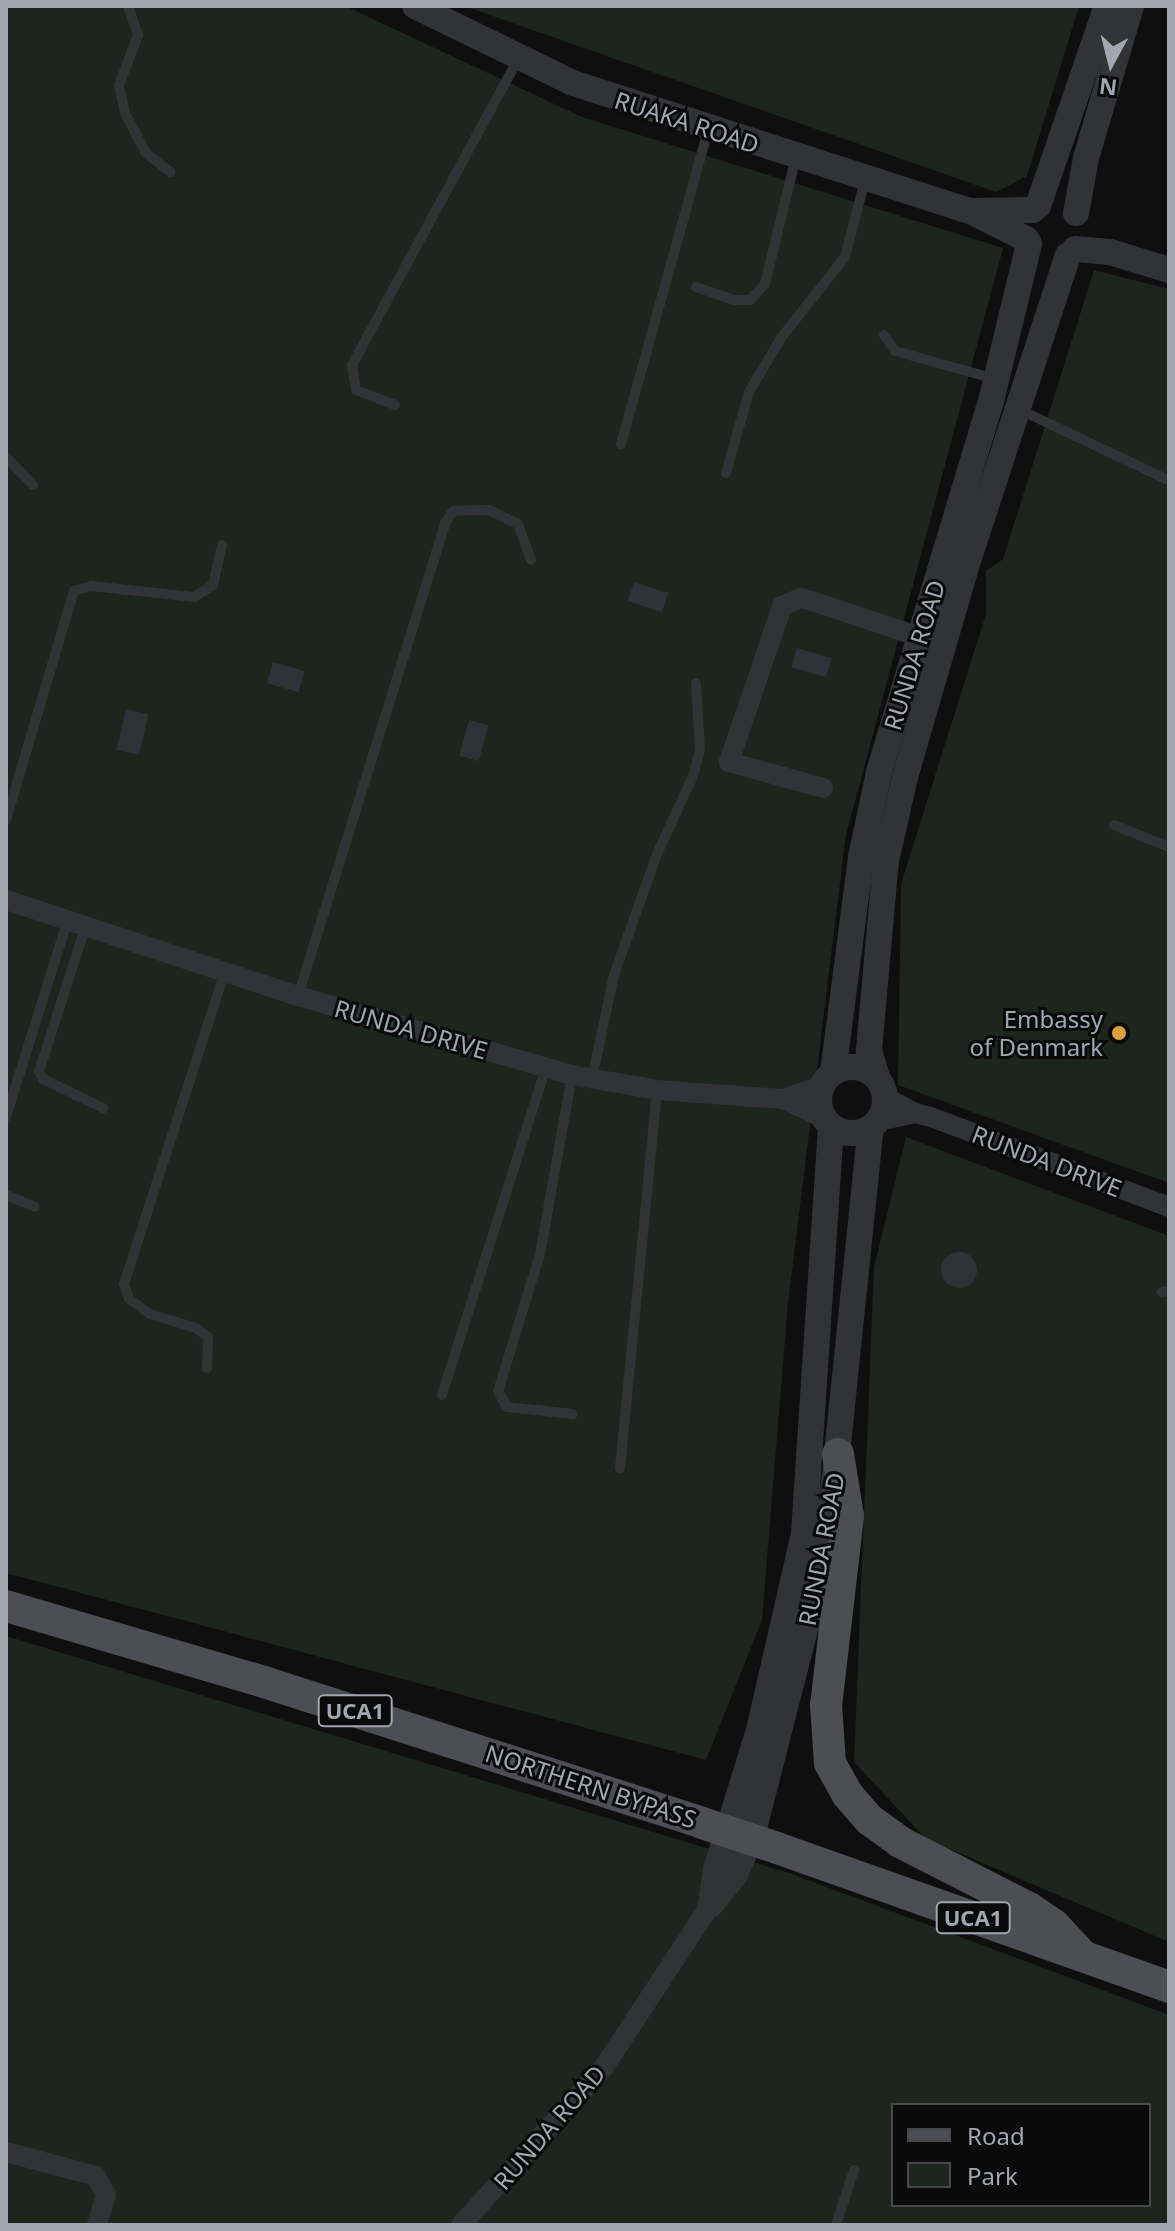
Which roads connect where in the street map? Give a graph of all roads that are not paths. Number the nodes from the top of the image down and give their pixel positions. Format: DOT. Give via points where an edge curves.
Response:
graph roads {
  1 [pos="128,6"];
  2 [pos="415,6"];
  3 [pos="1107,6"];
  4 [pos="1131,6"];
  5 [pos="450,14"];
  6 [pos="519,58"];
  7 [pos="708,131"];
  8 [pos="796,157"];
  9 [pos="170,172"];
  10 [pos="866,178"];
  11 [pos="1036,208"];
  12 [pos="970,211"];
  13 [pos="1075,236"];
  14 [pos="1027,242"];
  15 [pos="1169,270"];
  16 [pos="696,287"];
  17 [pos="884,335"];
  18 [pos="997,380"];
  19 [pos="395,405"];
  20 [pos="1016,408"];
  21 [pos="621,444"];
  22 [pos="6,457"];
  23 [pos="726,473"];
  24 [pos="1168,480"];
  25 [pos="33,485"];
  26 [pos="222,545"];
  27 [pos="531,560"];
  28 [pos="920,637"];
  29 [pos="696,683"];
  30 [pos="823,788"];
  31 [pos="6,820"];
  32 [pos="1114,825"];
  33 [pos="1169,847"];
  34 [pos="6,900"];
  35 [pos="77,922"];
  36 [pos="225,971"];
  37 [pos="298,996"];
  38 [pos="546,1068"];
  39 [pos="582,1077"];
  40 [pos="828,1079"];
  41 [pos="657,1090"];
  42 [pos="783,1099"];
  43 [pos="878,1106"];
  44 [pos="103,1108"];
  45 [pos="6,1117"];
  46 [pos="827,1122"];
  47 [pos="6,1195"];
  48 [pos="35,1207"];
  49 [pos="1169,1207"];
  50 [pos="207,1368"];
  51 [pos="442,1395"];
  52 [pos="573,1414"];
  53 [pos="838,1454"];
  54 [pos="620,1468"];
  55 [pos="6,1606"];
  56 [pos="711,1904"];
  57 [pos="1083,1956"];
  58 [pos="1169,1987"];
  59 [pos="6,2152"];
  60 [pos="854,2170"];
  61 [pos="97,2225"];
  62 [pos="461,2225"];
  63 [pos="836,2225"];
  1 -- 9 [label="lane" via="138,35 119,85 125,113 146,153"];
  2 -- 5 [label="street, RUAKA ROAD"];
  3 -- 11 [label="street"];
  4 -- 13 [label="street, RUNDA ROAD" via="1086,158"];
  5 -- 6 [label="street, RUAKA ROAD"];
  6 -- 7 [label="street, RUAKA ROAD"];
  6 -- 19 [label="lane" via="352,365 356,390"];
  7 -- 8 [label="street, RUAKA ROAD"];
  7 -- 21 [label="lane"];
  8 -- 10 [label="street, RUAKA ROAD"];
  8 -- 16 [label="lane" via="765,284 750,300"];
  10 -- 12 [label="street, RUAKA ROAD"];
  10 -- 23 [label="lane" via="845,257 781,338 749,392"];
  11 -- 12 [label="street, RUAKA ROAD"];
  11 -- 13 [label="street" via="1064,203"];
  11 -- 14 [label="street" via="1026,221"];
  12 -- 14 [label="street, RUAKA ROAD"];
  13 -- 14 [label="street" via="1043,257"];
  13 -- 15 [label="street"];
  13 -- 20 [label="street, RUNDA ROAD"];
  14 -- 18 [label="street, RUNDA ROAD"];
  17 -- 18 [label="lane" via="895,351"];
  18 -- 28 [label="street, RUNDA ROAD"];
  20 -- 24 [label="lane"];
  20 -- 43 [label="street, RUNDA ROAD" via="925,705 886,861 869,1050"];
  22 -- 25 [label="lane"];
  26 -- 31 [label="lane" via="213,585 194,597 92,586 74,591"];
  27 -- 37 [label="lane" via="518,524 489,510 453,511 445,523"];
  28 -- 30 [label="street" via="801,598 782,606 729,762"];
  28 -- 40 [label="street, RUNDA ROAD" via="879,772 861,857"];
  29 -- 39 [label="lane" via="700,750 693,776 657,854"];
  32 -- 33 [label="lane"];
  34 -- 35 [label="street, RUNDA DRIVE"];
  35 -- 36 [label="street, RUNDA DRIVE"];
  35 -- 44 [label="lane" via="39,1071 43,1079"];
  35 -- 45 [label="lane"];
  36 -- 37 [label="street, RUNDA DRIVE"];
  36 -- 50 [label="lane" via="124,1284 129,1299 150,1314 208,1337"];
  37 -- 38 [label="street, RUNDA DRIVE"];
  38 -- 39 [label="street, RUNDA DRIVE"];
  38 -- 51 [label="lane"];
  39 -- 41 [label="street, RUNDA DRIVE"];
  39 -- 52 [label="lane" via="540,1254 498,1391 507,1407"];
  40 -- 42 [label="street"];
  40 -- 43 [label="street, RUNDA DRIVE" via="860,1068"];
  40 -- 46 [label="street" via="818,1097"];
  41 -- 42 [label="street, RUNDA DRIVE"];
  41 -- 54 [label="lane"];
  42 -- 46 [label="street, RUNDA DRIVE"];
  43 -- 46 [label="street, RUNDA DRIVE" via="853,1134"];
  43 -- 49 [label="street, RUNDA DRIVE" via="915,1113"];
  43 -- 53 [label="street, RUNDA ROAD"];
  46 -- 56 [label="street, RUNDA ROAD" via="804,1533 759,1730 716,1869"];
  47 -- 48 [label="lane"];
  53 -- 56 [label="street, RUNDA ROAD" via="828,1541 752,1836 735,1874"];
  53 -- 57 [label="main road" via="848,1516 827,1691 830,1763 870,1820 900,1842 1029,1908"];
  55 -- 57 [label="main road, NORTHERN BYPASS / UCA1, bridge" via="264,1682 702,1823"];
  56 -- 62 [label="street, RUNDA ROAD" via="604,2067"];
  57 -- 58 [label="main road, NORTHERN BYPASS / UCA1"];
  59 -- 61 [label="street" via="96,2176 106,2195"];
  60 -- 63 [label="lane"];
}
